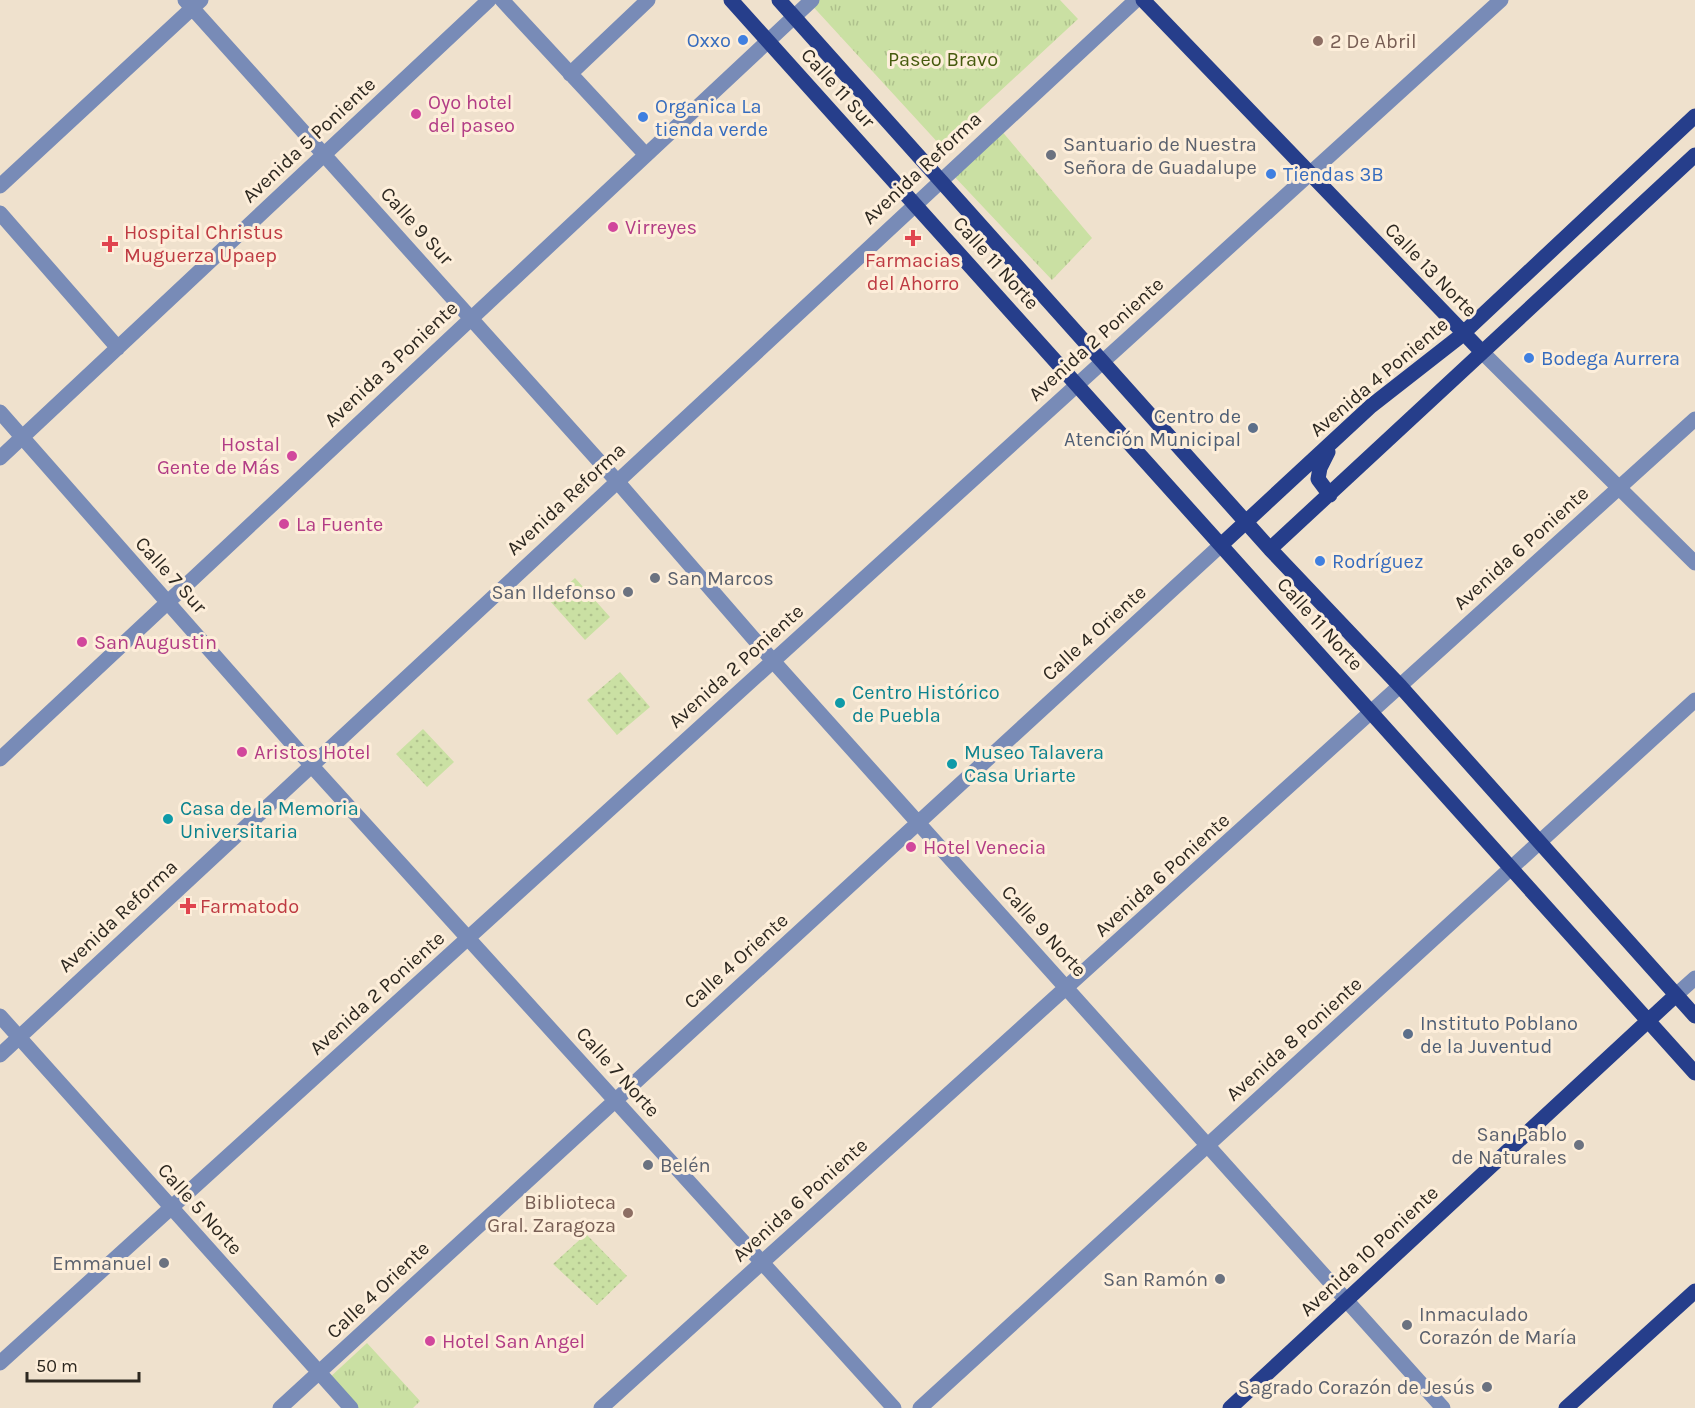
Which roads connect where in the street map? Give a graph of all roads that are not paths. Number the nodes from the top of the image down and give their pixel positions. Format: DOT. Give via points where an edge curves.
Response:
graph roads {
  1 [pos="489,0"];
  2 [pos="502,0"];
  3 [pos="648,0"];
  4 [pos="731,0"];
  5 [pos="778,0"];
  6 [pos="812,0"];
  7 [pos="1136,0"];
  8 [pos="1143,0"];
  9 [pos="1501,0"];
  10 [pos="193,3"];
  11 [pos="794,17"];
  12 [pos="768,41"];
  13 [pos="570,74"];
  14 [pos="1695,116"];
  15 [pos="324,154"];
  16 [pos="1695,155"];
  17 [pos="646,156"];
  18 [pos="1309,174"];
  19 [pos="939,180"];
  20 [pos="0,186"];
  21 [pos="915,204"];
  22 [pos="0,213"];
  23 [pos="471,318"];
  24 [pos="1463,333"];
  25 [pos="118,348"];
  26 [pos="1482,352"];
  27 [pos="1103,362"];
  28 [pos="1077,385"];
  29 [pos="0,412"];
  30 [pos="1695,419"];
  31 [pos="22,438"];
  32 [pos="1334,442"];
  33 [pos="0,458"];
  34 [pos="616,480"];
  35 [pos="1619,487"];
  36 [pos="1330,495"];
  37 [pos="1247,524"];
  38 [pos="1221,545"];
  39 [pos="1270,549"];
  40 [pos="1695,563"];
  41 [pos="168,602"];
  42 [pos="773,661"];
  43 [pos="1401,687"];
  44 [pos="1695,700"];
  45 [pos="1372,713"];
  46 [pos="0,759"];
  47 [pos="311,765"];
  48 [pos="918,823"];
  49 [pos="1540,843"];
  50 [pos="1512,869"];
  51 [pos="468,938"];
  52 [pos="1695,978"];
  53 [pos="1067,988"];
  54 [pos="1676,995"];
  55 [pos="0,1016"];
  56 [pos="1695,1016"];
  57 [pos="1648,1021"];
  58 [pos="19,1037"];
  59 [pos="0,1055"];
  60 [pos="1695,1073"];
  61 [pos="615,1100"];
  62 [pos="1208,1146"];
  63 [pos="171,1208"];
  64 [pos="762,1263"];
  65 [pos="1695,1291"];
  66 [pos="1346,1300"];
  67 [pos="0,1363"];
  68 [pos="320,1372"];
  69 [pos="280,1408"];
  70 [pos="351,1408"];
  71 [pos="601,1408"];
  72 [pos="894,1408"];
  73 [pos="920,1408"];
  74 [pos="1230,1408"];
  75 [pos="1443,1408"];
  76 [pos="1566,1408"];
  1 -- 15 [label="street, Avenida 5 Poniente"];
  2 -- 13 [label="street"];
  3 -- 13 [label="street"];
  4 -- 12 [label="main road, Calle 11 Sur"];
  5 -- 11 [label="main road, Calle 11 Sur"];
  6 -- 11 [label="street, Avenida 3 Poniente"];
  7 -- 19 [label="street, Avenida Reforma"];
  8 -- 18 [label="main road, Calle 13 Norte"];
  9 -- 18 [label="street, Avenida 2 Poniente"];
  10 -- 15 [label="street, Calle 9 Sur"];
  10 -- 20 [label="street"];
  11 -- 12 [label="street, Avenida 3 Poniente"];
  11 -- 19 [label="main road, Calle 11 Sur"];
  12 -- 17 [label="street, Avenida 3 Poniente"];
  12 -- 21 [label="main road, Calle 11 Sur"];
  13 -- 17 [label="street"];
  14 -- 24 [label="main road, Avenida 4 Poniente"];
  15 -- 23 [label="street, Calle 9 Sur"];
  15 -- 25 [label="street, Avenida 5 Poniente"];
  16 -- 26 [label="main road"];
  17 -- 23 [label="street, Avenida 3 Poniente"];
  18 -- 24 [label="main road, Calle 13 Norte"];
  18 -- 27 [label="street, Avenida 2 Poniente"];
  19 -- 21 [label="street, Avenida Reforma"];
  19 -- 27 [label="main road, Calle 11 Norte"];
  21 -- 28 [label="main road, Calle 11 Norte"];
  21 -- 34 [label="street, Avenida Reforma"];
  22 -- 25 [label="street"];
  23 -- 34 [label="street, Calle 9 Sur"];
  23 -- 41 [label="street, Avenida 3 Poniente"];
  24 -- 26 [label="main road, Calle 13 Norte"];
  24 -- 32 [label="main road, Avenida 4 Poniente" via="1371,406"];
  25 -- 31 [label="street, Avenida 5 Poniente"];
  26 -- 35 [label="street, Calle 13 Norte"];
  26 -- 36 [label="main road"];
  27 -- 28 [label="street, Avenida 2 Poniente"];
  27 -- 37 [label="main road, Calle 11 Norte"];
  28 -- 38 [label="main road, Calle 11 Norte"];
  28 -- 42 [label="street, Avenida 2 Poniente"];
  29 -- 31 [label="street, Calle 7 Sur"];
  30 -- 35 [label="street, Avenida 6 Poniente"];
  31 -- 33 [label="street, Avenida 5 Poniente"];
  31 -- 41 [label="street, Calle 7 Sur"];
  32 -- 36 [label="main road" via="1318,474 1319,483"];
  32 -- 37 [label="main road, Avenida 4 Poniente"];
  34 -- 42 [label="street, Calle 9 Norte"];
  34 -- 47 [label="street, Avenida Reforma"];
  35 -- 40 [label="street, Calle 13 Norte"];
  35 -- 43 [label="street, Avenida 6 Poniente"];
  36 -- 39 [label="main road"];
  37 -- 38 [label="main road, Avenida 4 Poniente"];
  37 -- 39 [label="main road, Calle 11 Norte"];
  38 -- 45 [label="main road, Calle 11 Norte"];
  38 -- 48 [label="street, Calle 4 Oriente"];
  39 -- 43 [label="main road, Calle 11 Norte"];
  41 -- 46 [label="street, Avenida 3 Poniente"];
  41 -- 47 [label="street, Calle 7 Sur"];
  42 -- 48 [label="street, Calle 9 Norte"];
  42 -- 51 [label="street, Avenida 2 Poniente"];
  43 -- 45 [label="street, Avenida 6 Poniente"];
  43 -- 49 [label="main road, Calle 11 Norte"];
  44 -- 49 [label="street, Avenida 8 Poniente"];
  45 -- 50 [label="main road, Calle 11 Norte"];
  45 -- 53 [label="street, Avenida 6 Poniente"];
  47 -- 51 [label="street, Calle 7 Norte"];
  47 -- 58 [label="street, Avenida Reforma"];
  48 -- 53 [label="street, Calle 9 Norte"];
  48 -- 61 [label="street, Calle 4 Oriente"];
  49 -- 50 [label="street, Avenida 8 Poniente"];
  49 -- 54 [label="main road, Calle 11 Norte"];
  50 -- 57 [label="main road, Calle 11 Norte"];
  50 -- 62 [label="street, Avenida 8 Poniente"];
  51 -- 61 [label="street, Calle 7 Norte"];
  51 -- 63 [label="street, Avenida 2 Poniente"];
  52 -- 54 [label="street, Avenida 10 Poniente"];
  53 -- 62 [label="street, Calle 9 Norte"];
  53 -- 64 [label="street, Avenida 6 Poniente"];
  54 -- 56 [label="main road, Calle 11 Norte"];
  54 -- 57 [label="main road, Avenida 10 Poniente"];
  55 -- 58 [label="street, Calle 5 Norte"];
  57 -- 60 [label="main road, Calle 11 Norte"];
  57 -- 66 [label="main road, Avenida 10 Poniente"];
  58 -- 59 [label="street, Avenida Reforma"];
  58 -- 63 [label="street, Calle 5 Norte"];
  61 -- 64 [label="street, Calle 7 Norte"];
  61 -- 68 [label="street, Calle 4 Oriente"];
  62 -- 66 [label="street, Calle 9 Norte"];
  62 -- 73 [label="street, Avenida 8 Poniente"];
  63 -- 67 [label="street, Avenida 2 Poniente"];
  63 -- 68 [label="street, Calle 5 Norte"];
  64 -- 71 [label="street, Avenida 6 Poniente"];
  64 -- 72 [label="street, Calle 7 Norte"];
  65 -- 76 [label="main road"];
  66 -- 74 [label="main road, Avenida 10 Poniente"];
  66 -- 75 [label="street, Calle 9 Norte"];
  68 -- 69 [label="street, Calle 4 Oriente"];
  68 -- 70 [label="street, Calle 5 Norte"];
}
